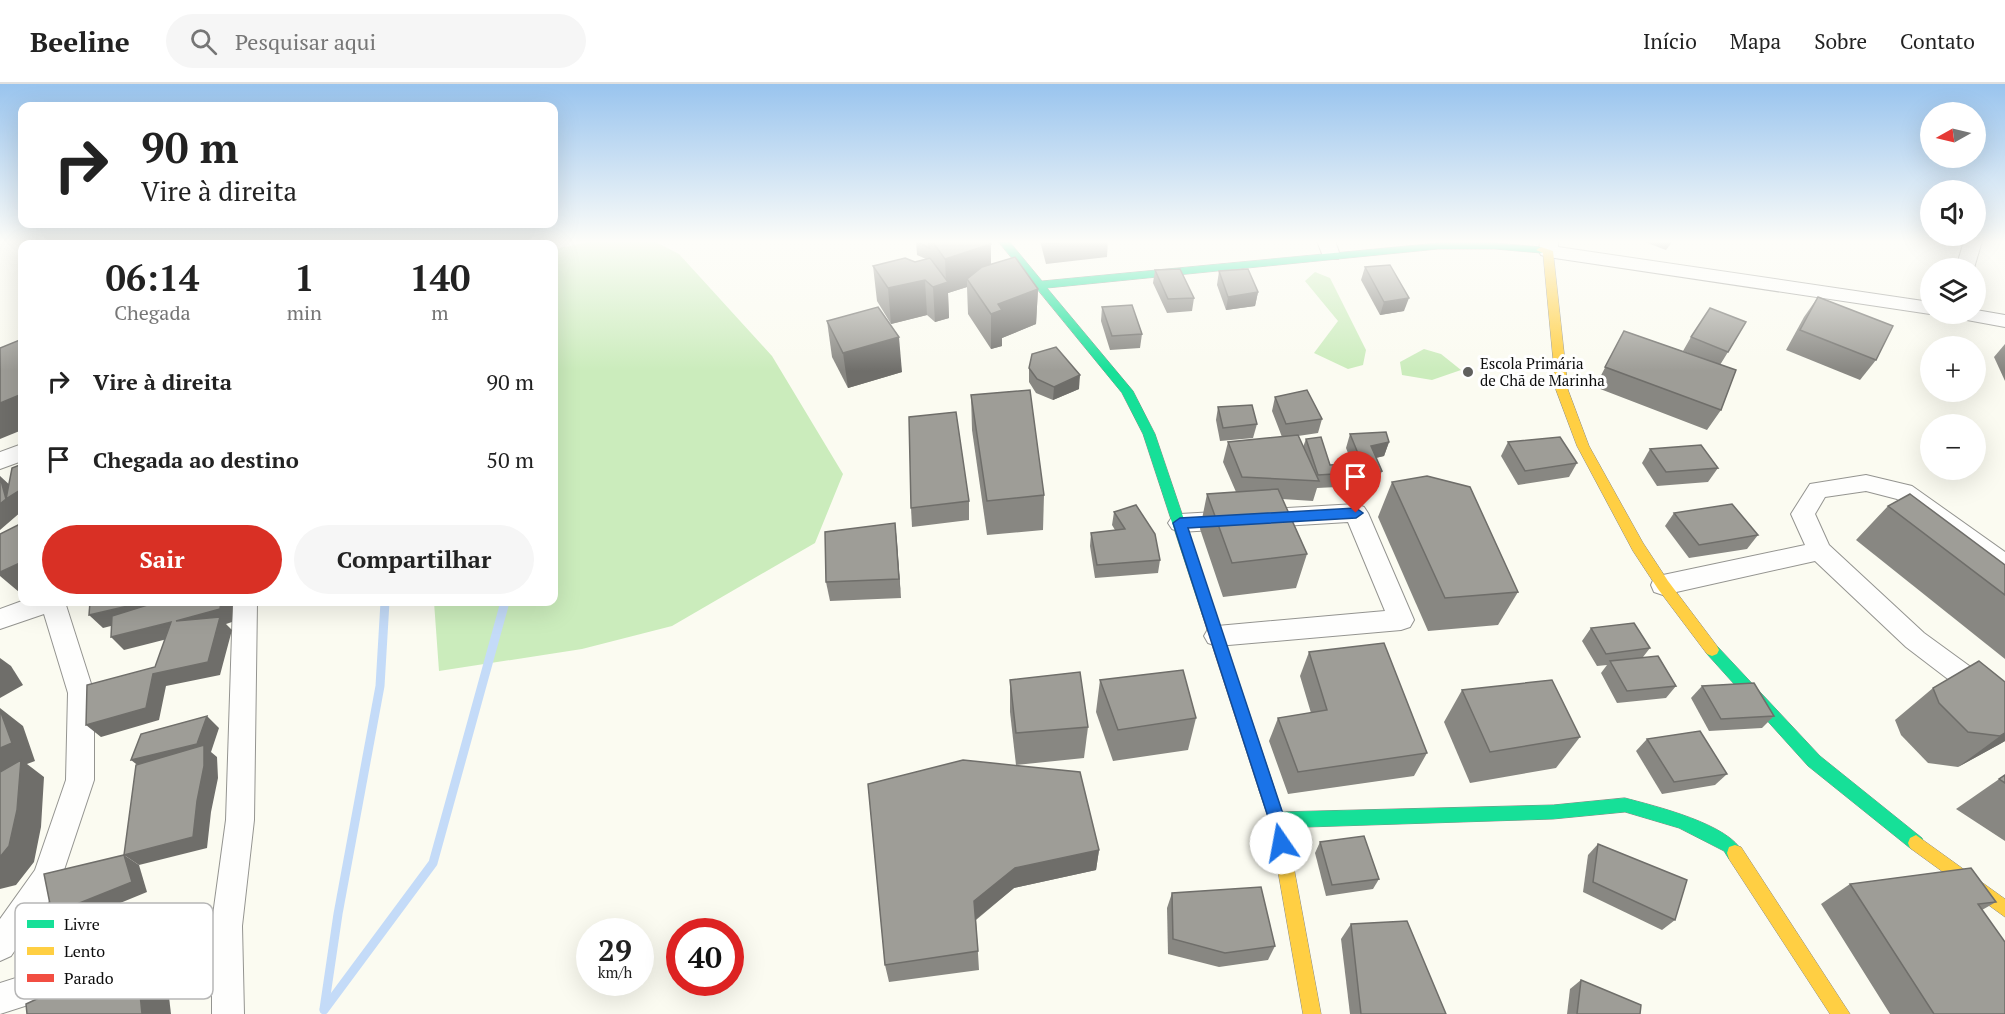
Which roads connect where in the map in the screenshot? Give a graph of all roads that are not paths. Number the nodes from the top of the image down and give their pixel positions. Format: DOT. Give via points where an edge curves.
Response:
graph roads {
  1 [pos="1045,284"];
  2 [pos="1552,284"];
  3 [pos="1785,284"];
  4 [pos="1040,285"];
  5 [pos="1920,306"];
  6 [pos="1986,318"];
  7 [pos="2005,321"];
  8 [pos="18,454"];
  9 [pos="0,461"];
  10 [pos="1180,523"];
  11 [pos="1820,551"];
  12 [pos="2005,565"];
  13 [pos="1663,585"];
  14 [pos="37,606"];
  15 [pos="54,606"];
  16 [pos="245,606"];
  17 [pos="0,619"];
  18 [pos="1217,636"];
  19 [pos="2004,703"];
  20 [pos="1277,820"];
  21 [pos="29,903"];
  22 [pos="2005,909"];
  23 [pos="15,924"];
  24 [pos="227,926"];
  25 [pos="213,931"];
  26 [pos="0,945"];
  27 [pos="15,994"];
  28 [pos="0,999"];
  29 [pos="228,1014"];
  30 [pos="1312,1014"];
  31 [pos="1841,1014"];
  1 -- 4 [label="street"];
  2 -- 13 [label="street" via="1562,390 1582,446"];
  3 -- 5 [label="street"];
  4 -- 10 [label="street" via="1127,391 1149,434"];
  6 -- 7 [label="street"];
  8 -- 9 [label="street"];
  10 -- 18 [label="street"];
  10 -- 18 [label="street" via="1356,513 1401,620"];
  11 -- 12 [label="street" via="1803,514 1818,490 1866,483 1904,492"];
  11 -- 13 [label="street"];
  11 -- 19 [label="street" via="1915,640"];
  13 -- 22 [label="street" via="1706,644 1814,761"];
  14 -- 17 [label="street"];
  15 -- 21 [label="street" via="81,693 80,780 47,878"];
  16 -- 24 [label="street" via="240,820"];
  18 -- 20 [label="street"];
  20 -- 30 [label="street"];
  20 -- 31 [label="street" via="1553,812 1625,804 1682,821 1730,846"];
  23 -- 26 [label="street"];
  24 -- 25 [label="street"];
  24 -- 29 [label="street"];
  27 -- 28 [label="street"];
}
